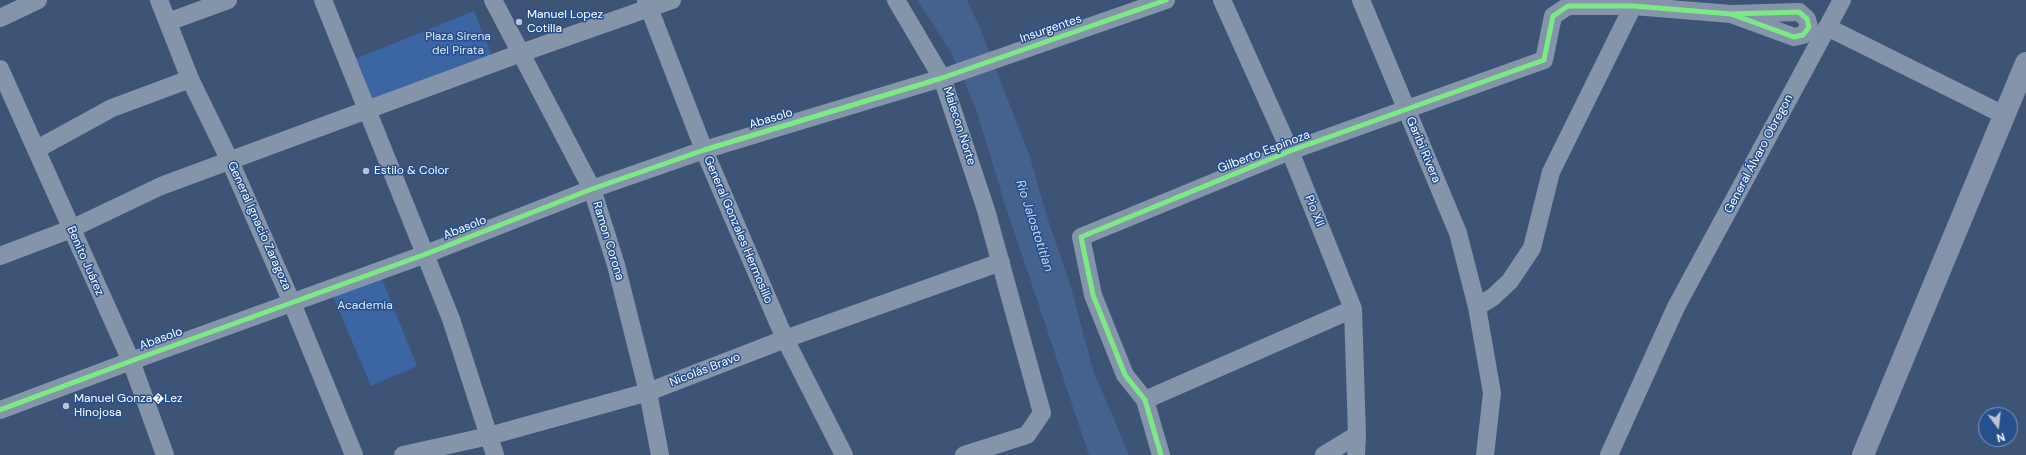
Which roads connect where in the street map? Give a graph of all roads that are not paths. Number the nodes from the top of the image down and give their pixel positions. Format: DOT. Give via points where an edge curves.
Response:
graph roads {
  1 [pos="38,0"];
  2 [pos="159,0"];
  3 [pos="228,0"];
  4 [pos="323,0"];
  5 [pos="493,0"];
  6 [pos="672,0"];
  7 [pos="896,0"];
  8 [pos="1166,0"];
  9 [pos="1222,0"];
  10 [pos="1361,0"];
  11 [pos="1842,0"];
  12 [pos="648,4"];
  13 [pos="1633,6"];
  14 [pos="1731,14"];
  15 [pos="0,18"];
  16 [pos="168,22"];
  17 [pos="1828,27"];
  18 [pos="521,53"];
  19 [pos="2026,63"];
  20 [pos="0,69"];
  21 [pos="948,75"];
  22 [pos="190,79"];
  23 [pos="1407,110"];
  24 [pos="367,111"];
  25 [pos="2004,115"];
  26 [pos="37,149"];
  27 [pos="704,150"];
  28 [pos="1290,151"];
  29 [pos="230,161"];
  30 [pos="592,189"];
  31 [pos="71,228"];
  32 [pos="426,254"];
  33 [pos="0,256"];
  34 [pos="1001,262"];
  35 [pos="292,303"];
  36 [pos="1477,307"];
  37 [pos="1353,309"];
  38 [pos="785,339"];
  39 [pos="130,361"];
  40 [pos="648,392"];
  41 [pos="1145,400"];
  42 [pos="0,410"];
  43 [pos="1357,435"];
  44 [pos="489,436"];
  45 [pos="165,455"];
  46 [pos="354,455"];
  47 [pos="403,455"];
  48 [pos="495,455"];
  49 [pos="660,455"];
  50 [pos="844,455"];
  51 [pos="964,455"];
  52 [pos="1160,455"];
  53 [pos="1324,455"];
  54 [pos="1356,455"];
  55 [pos="1485,455"];
  56 [pos="1609,455"];
  57 [pos="1862,455"];
  1 -- 15 [label="street"];
  2 -- 16 [label="street, General Ignacio Zaragoza"];
  3 -- 16 [label="street"];
  4 -- 24 [label="street"];
  5 -- 18 [label="street, Ramon Corona"];
  6 -- 12 [label="street"];
  7 -- 21 [label="street, Malecon Norte"];
  8 -- 21 [label="street, Insurgentes"];
  9 -- 28 [label="street, Pio XII"];
  10 -- 23 [label="street, Garibi Rivera"];
  11 -- 17 [label="street, General Álvaro Obregon"];
  12 -- 18 [label="street"];
  12 -- 27 [label="street, General Gonzales Hermosillo"];
  13 -- 14 [label="street"];
  13 -- 23 [label="street, Gilberto Espinoza" via="1568,6 1553,16 1544,60"];
  13 -- 36 [label="street" via="1551,172 1532,248 1510,281"];
  16 -- 22 [label="street, General Ignacio Zaragoza"];
  17 -- 25 [label="street"];
  17 -- 56 [label="street, General Álvaro Obregon" via="1676,307"];
  18 -- 24 [label="street"];
  18 -- 30 [label="street, Ramon Corona"];
  19 -- 25 [label="main road"];
  20 -- 26 [label="street, Benito Juárez"];
  21 -- 27 [label="street, Abasolo"];
  21 -- 34 [label="street, Malecon Norte"];
  22 -- 26 [label="street" via="112,108"];
  22 -- 29 [label="street, General Ignacio Zaragoza"];
  23 -- 28 [label="street, Gilberto Espinoza"];
  23 -- 36 [label="street, Garibi Rivera" via="1458,233"];
  24 -- 29 [label="street"];
  24 -- 32 [label="street"];
  25 -- 57 [label="main road"];
  26 -- 31 [label="street, Benito Juárez"];
  27 -- 30 [label="street, Abasolo"];
  27 -- 38 [label="street, General Gonzales Hermosillo"];
  28 -- 37 [label="street, Pio XII"];
  28 -- 41 [label="street, Gilberto Espinoza" via="1082,237 1093,295 1124,375"];
  29 -- 31 [label="street" via="161,186"];
  29 -- 35 [label="street, General Ignacio Zaragoza"];
  30 -- 32 [label="street, Abasolo"];
  30 -- 40 [label="street, Ramon Corona" via="616,265"];
  31 -- 33 [label="street"];
  31 -- 39 [label="street, Benito Juárez"];
  32 -- 35 [label="street, Abasolo"];
  32 -- 44 [label="street" via="451,319"];
  34 -- 38 [label="street, Nicolás Bravo"];
  34 -- 51 [label="street, Malecon Norte" via="1042,413 1027,435"];
  35 -- 39 [label="street, Abasolo"];
  35 -- 46 [label="street, General Ignacio Zaragoza"];
  36 -- 55 [label="street, Garibi Rivera" via="1492,393"];
  37 -- 41 [label="street"];
  37 -- 43 [label="street, Pio XII"];
  38 -- 40 [label="street, Nicolás Bravo"];
  38 -- 50 [label="street, General Gonzales Hermosillo"];
  39 -- 42 [label="street, Abasolo"];
  39 -- 45 [label="street, Benito Juárez"];
  40 -- 44 [label="street, Nicolás Bravo"];
  40 -- 49 [label="street, Ramon Corona"];
  41 -- 52 [label="street"];
  43 -- 53 [label="street"];
  43 -- 54 [label="street, Pio XII"];
  44 -- 47 [label="street, Nicolás Bravo"];
  44 -- 48 [label="street"];
}
